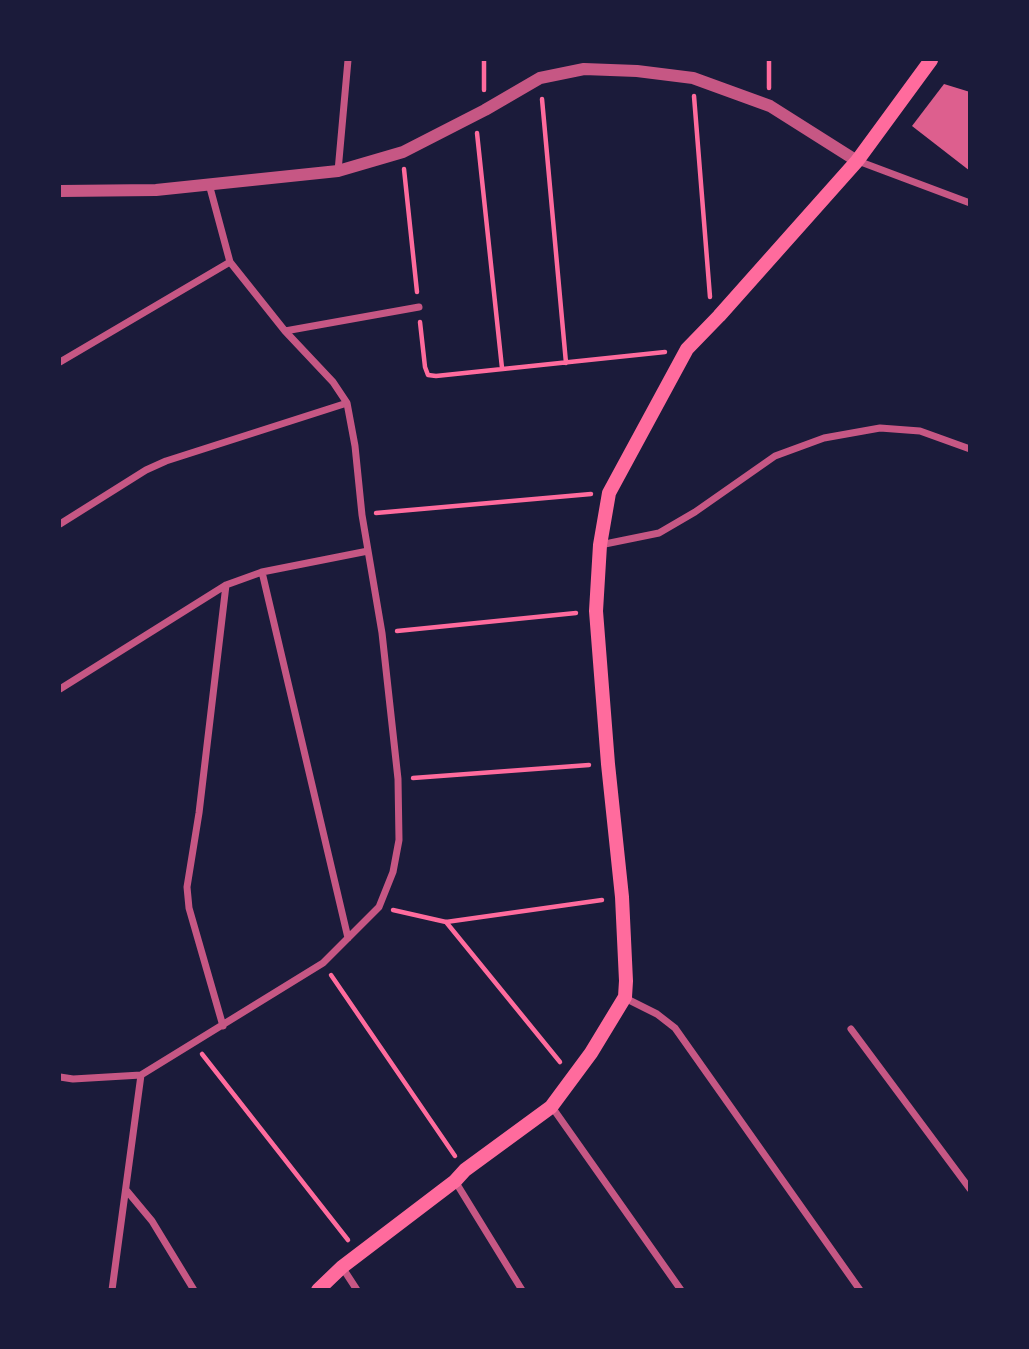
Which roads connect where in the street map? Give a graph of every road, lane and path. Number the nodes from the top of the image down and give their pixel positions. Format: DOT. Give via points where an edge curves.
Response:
graph roads {
  1 [pos="348,60"];
  2 [pos="484,60"];
  3 [pos="931,60"];
  4 [pos="540,78"];
  5 [pos="693,78"];
  6 [pos="480,113"];
  7 [pos="403,152"];
  8 [pos="857,161"];
  9 [pos="338,171"];
  10 [pos="209,184"];
  11 [pos="66,191"];
  12 [pos="60,198"];
  13 [pos="970,203"];
  14 [pos="230,262"];
  15 [pos="419,307"];
  16 [pos="712,324"];
  17 [pos="285,331"];
  18 [pos="687,349"];
  19 [pos="60,362"];
  20 [pos="566,363"];
  21 [pos="502,368"];
  22 [pos="346,403"];
  23 [pos="970,449"];
  24 [pos="609,493"];
  25 [pos="362,515"];
  26 [pos="60,524"];
  27 [pos="600,545"];
  28 [pos="368,551"];
  29 [pos="262,572"];
  30 [pos="226,585"];
  31 [pos="596,611"];
  32 [pos="382,633"];
  33 [pos="60,689"];
  34 [pos="608,764"];
  35 [pos="398,779"];
  36 [pos="622,897"];
  37 [pos="379,907"];
  38 [pos="446,922"];
  39 [pos="348,938"];
  40 [pos="323,963"];
  41 [pos="625,998"];
  42 [pos="223,1026"];
  43 [pos="851,1029"];
  44 [pos="194,1044"];
  45 [pos="546,1044"];
  46 [pos="141,1075"];
  47 [pos="60,1077"];
  48 [pos="551,1107"];
  49 [pos="460,1175"];
  50 [pos="970,1189"];
  51 [pos="127,1191"];
  52 [pos="359,1254"];
  53 [pos="342,1267"];
  54 [pos="112,1290"];
  55 [pos="194,1290"];
  56 [pos="318,1290"];
  57 [pos="356,1290"];
  58 [pos="522,1290"];
  59 [pos="681,1290"];
  60 [pos="860,1290"];
  1 -- 9 [label="street"];
  2 -- 6 [label="path"];
  3 -- 8 [label="main road"];
  4 -- 5 [label="street" via="584,69"];
  4 -- 6 [label="street"];
  4 -- 20 [label="path"];
  5 -- 8 [label="street" via="769,106"];
  5 -- 16 [label="path"];
  6 -- 7 [label="street"];
  6 -- 21 [label="path"];
  7 -- 9 [label="street"];
  7 -- 15 [label="path"];
  8 -- 13 [label="street"];
  8 -- 16 [label="main road"];
  9 -- 10 [label="street"];
  10 -- 11 [label="street"];
  10 -- 14 [label="street"];
  11 -- 12 [label="street"];
  14 -- 17 [label="street"];
  14 -- 19 [label="street"];
  15 -- 17 [label="street"];
  15 -- 21 [label="path" via="428,375"];
  16 -- 18 [label="main road"];
  17 -- 22 [label="street" via="333,382"];
  18 -- 20 [label="path"];
  18 -- 24 [label="main road"];
  20 -- 21 [label="path"];
  22 -- 25 [label="street"];
  22 -- 26 [label="street" via="166,461"];
  23 -- 27 [label="street" via="920,431 880,428 824,438 775,456 659,533"];
  24 -- 25 [label="path"];
  24 -- 27 [label="main road"];
  25 -- 28 [label="street"];
  27 -- 31 [label="main road"];
  28 -- 29 [label="street"];
  28 -- 32 [label="street"];
  29 -- 30 [label="street"];
  29 -- 39 [label="street"];
  30 -- 33 [label="street"];
  30 -- 42 [label="street" via="187,887"];
  31 -- 32 [label="path"];
  31 -- 34 [label="main road"];
  32 -- 35 [label="street"];
  34 -- 35 [label="path"];
  34 -- 36 [label="main road"];
  35 -- 37 [label="street" via="399,840"];
  36 -- 38 [label="path"];
  36 -- 41 [label="main road"];
  37 -- 38 [label="path"];
  37 -- 39 [label="street"];
  38 -- 45 [label="path"];
  39 -- 40 [label="street"];
  40 -- 42 [label="street"];
  40 -- 49 [label="path"];
  41 -- 48 [label="main road"];
  41 -- 60 [label="street" via="675,1028"];
  42 -- 44 [label="street"];
  43 -- 50 [label="street"];
  44 -- 46 [label="street"];
  44 -- 52 [label="path"];
  46 -- 47 [label="street"];
  46 -- 51 [label="street"];
  48 -- 49 [label="main road"];
  48 -- 59 [label="street"];
  49 -- 52 [label="main road"];
  49 -- 58 [label="street"];
  51 -- 54 [label="street"];
  51 -- 55 [label="street" via="152,1221"];
  52 -- 53 [label="main road"];
  53 -- 56 [label="main road"];
  53 -- 57 [label="street"];
}
